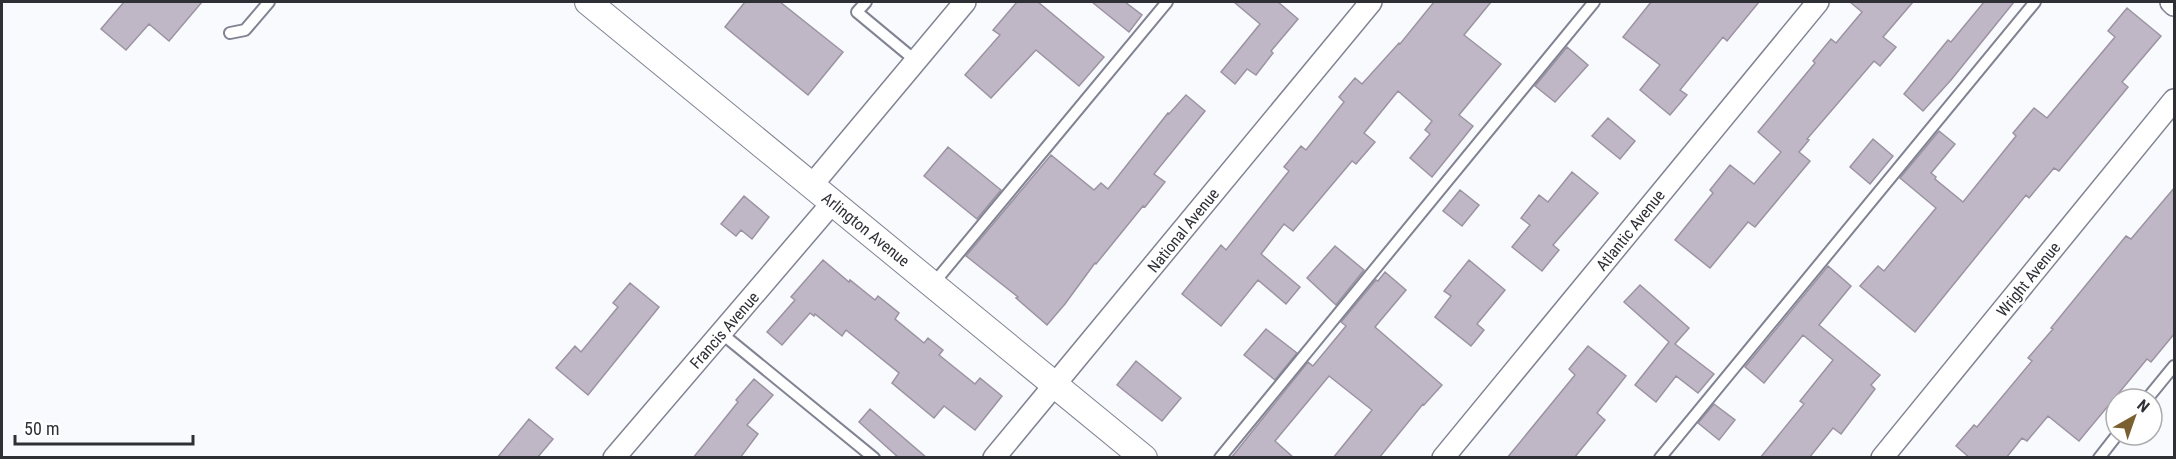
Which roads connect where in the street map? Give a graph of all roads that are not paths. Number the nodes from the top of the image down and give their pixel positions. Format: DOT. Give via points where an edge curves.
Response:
graph roads {
  1 [pos="269,2"];
  2 [pos="588,2"];
  3 [pos="866,2"];
  4 [pos="965,2"];
  5 [pos="1167,2"];
  6 [pos="1371,2"];
  7 [pos="1594,2"];
  8 [pos="1818,2"];
  9 [pos="2035,2"];
  10 [pos="2171,2"];
  11 [pos="2175,4"];
  12 [pos="230,33"];
  13 [pos="916,61"];
  14 [pos="2175,100"];
  15 [pos="812,185"];
  16 [pos="833,202"];
  17 [pos="933,284"];
  18 [pos="722,333"];
  19 [pos="2175,366"];
  20 [pos="1056,385"];
  21 [pos="2157,387"];
  22 [pos="614,458"];
  23 [pos="874,458"];
  24 [pos="994,458"];
  25 [pos="1144,458"];
  26 [pos="1220,458"];
  27 [pos="1443,458"];
  28 [pos="1660,458"];
  29 [pos="1882,458"];
  1 -- 12 [label="lane" via="245,30"];
  2 -- 15 [label="street, Arlington Avenue"];
  3 -- 13 [label="lane" via="857,12"];
  4 -- 13 [label="street"];
  5 -- 17 [label="lane"];
  6 -- 20 [label="street, National Avenue"];
  7 -- 26 [label="lane"];
  8 -- 27 [label="street, Atlantic Avenue"];
  9 -- 28 [label="lane"];
  10 -- 11 [label="street"];
  13 -- 15 [label="street"];
  14 -- 29 [label="street, Wright Avenue"];
  15 -- 16 [label="street, Arlington Avenue"];
  16 -- 17 [label="street, Arlington Avenue"];
  16 -- 18 [label="street, Francis Avenue"];
  17 -- 20 [label="street, Arlington Avenue"];
  18 -- 22 [label="street, Francis Avenue"];
  18 -- 23 [label="lane"];
  19 -- 21 [label="lane"];
  20 -- 24 [label="street, National Avenue"];
  20 -- 25 [label="street, Arlington Avenue"];
}
